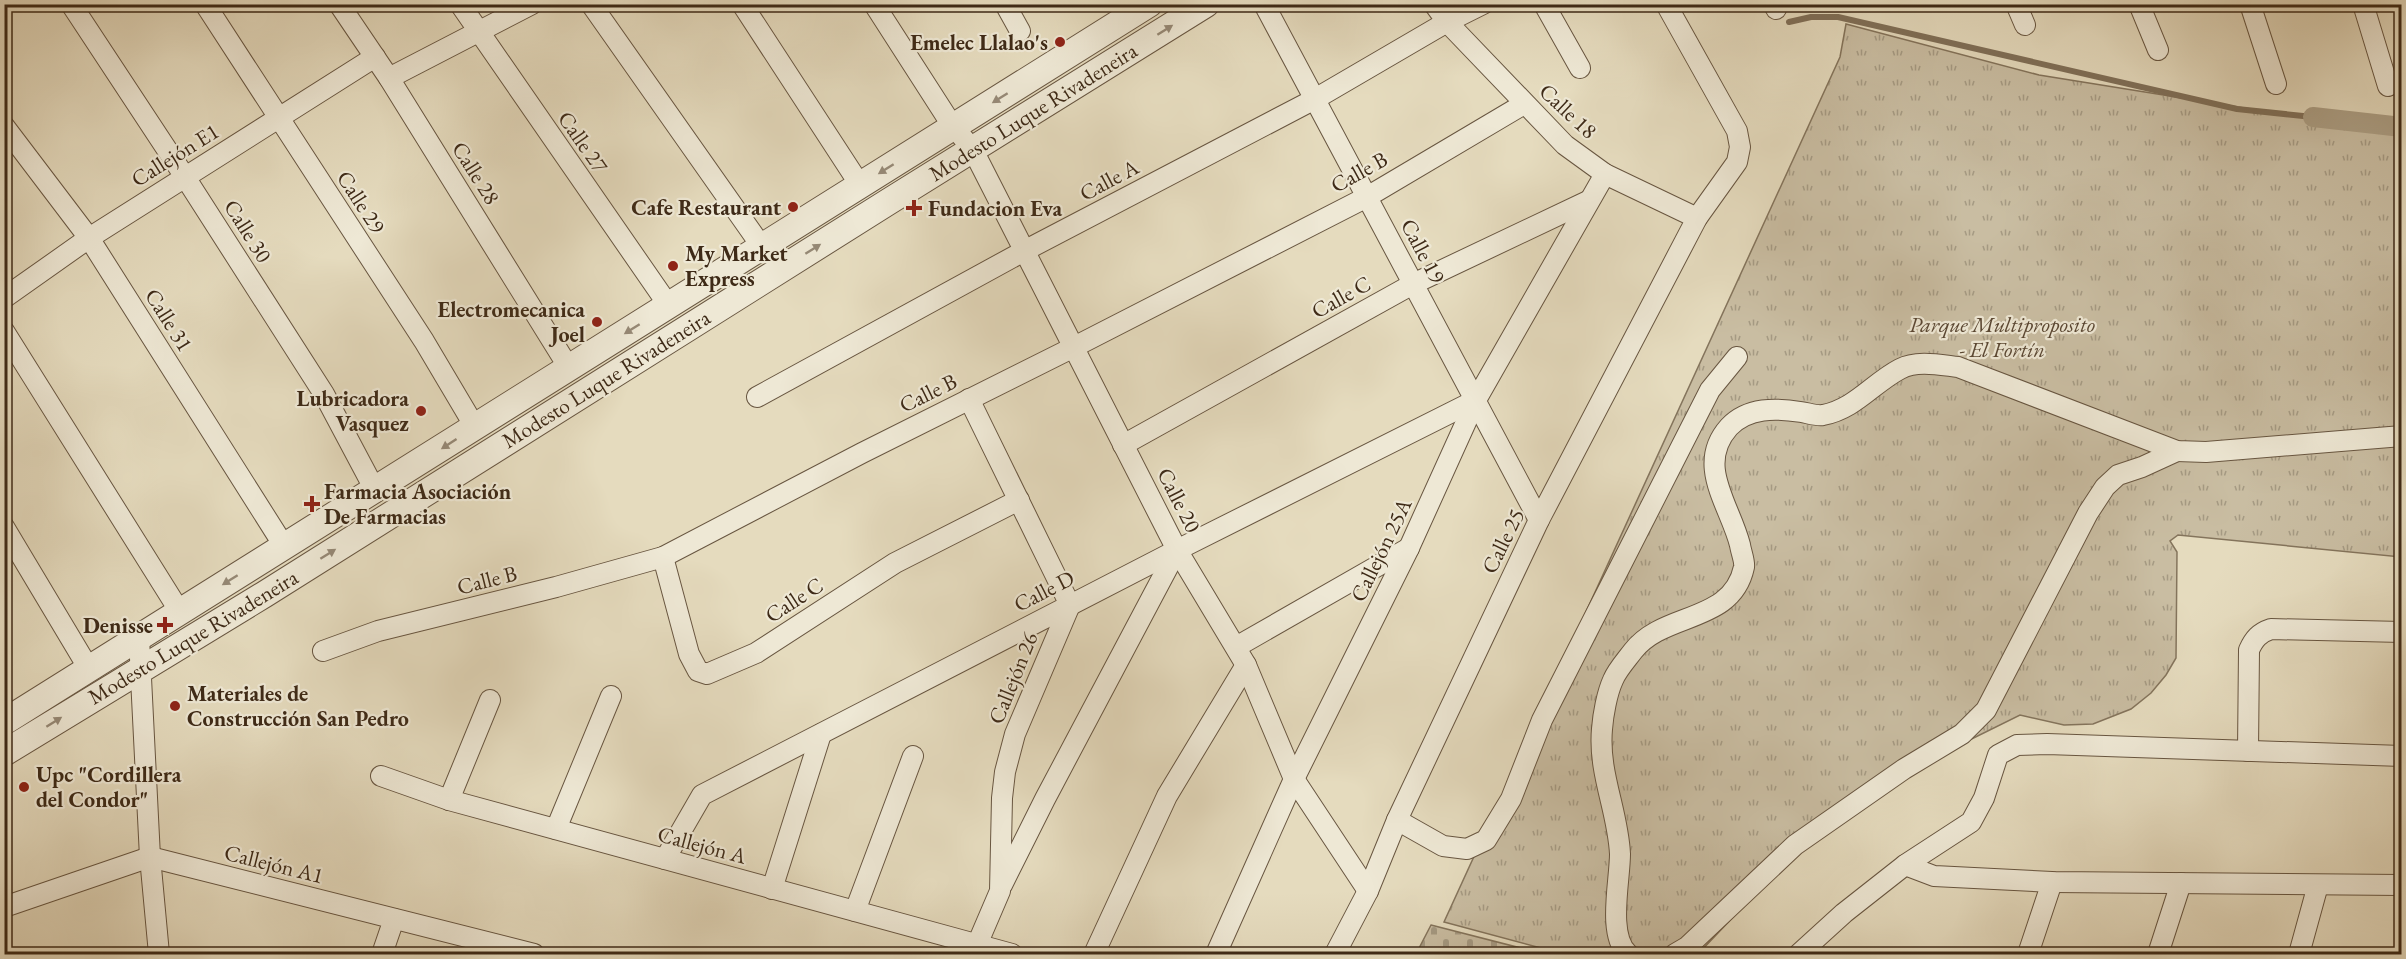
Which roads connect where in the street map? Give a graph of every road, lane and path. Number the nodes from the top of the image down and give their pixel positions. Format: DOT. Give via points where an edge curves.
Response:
graph roads {
  1 [pos="71,4"];
  2 [pos="205,4"];
  3 [pos="339,4"];
  4 [pos="460,4"];
  5 [pos="532,4"];
  6 [pos="591,4"];
  7 [pos="742,4"];
  8 [pos="874,4"];
  9 [pos="1005,4"];
  10 [pos="1149,4"];
  11 [pos="1206,4"];
  12 [pos="1264,4"];
  13 [pos="1434,4"];
  14 [pos="1483,4"];
  15 [pos="1544,4"];
  16 [pos="1666,4"];
  17 [pos="2016,4"];
  18 [pos="2139,4"];
  19 [pos="2250,4"];
  20 [pos="2363,4"];
  21 [pos="1447,22"];
  22 [pos="2025,25"];
  23 [pos="1020,31"];
  24 [pos="478,34"];
  25 [pos="1089,42"];
  26 [pos="2158,50"];
  27 [pos="375,57"];
  28 [pos="1580,68"];
  29 [pos="389,78"];
  30 [pos="1082,82"];
  31 [pos="2276,84"];
  32 [pos="2388,86"];
  33 [pos="1315,99"];
  34 [pos="1524,104"];
  35 [pos="278,118"];
  36 [pos="950,121"];
  37 [pos="4,126"];
  38 [pos="973,150"];
  39 [pos="910,154"];
  40 [pos="1605,174"];
  41 [pos="185,177"];
  42 [pos="860,185"];
  43 [pos="1366,196"];
  44 [pos="1588,201"];
  45 [pos="888,202"];
  46 [pos="1697,218"];
  47 [pos="89,238"];
  48 [pos="762,247"];
  49 [pos="1024,251"];
  50 [pos="1413,284"];
  51 [pos="4,298"];
  52 [pos="669,306"];
  53 [pos="4,331"];
  54 [pos="1074,347"];
  55 [pos="1737,357"];
  56 [pos="569,368"];
  57 [pos="757,397"];
  58 [pos="969,399"];
  59 [pos="1476,400"];
  60 [pos="475,427"];
  61 [pos="2402,436"];
  62 [pos="1124,445"];
  63 [pos="2176,451"];
  64 [pos="423,460"];
  65 [pos="375,490"];
  66 [pos="1019,500"];
  67 [pos="1539,520"];
  68 [pos="4,527"];
  69 [pos="371,527"];
  70 [pos="284,546"];
  71 [pos="1410,548"];
  72 [pos="1177,550"];
  73 [pos="663,556"];
  74 [pos="256,564"];
  75 [pos="265,594"];
  76 [pos="1070,605"];
  77 [pos="180,612"];
  78 [pos="2402,632"];
  79 [pos="139,638"];
  80 [pos="1236,647"];
  81 [pos="323,651"];
  82 [pos="1246,665"];
  83 [pos="89,669"];
  84 [pos="141,669"];
  85 [pos="611,696"];
  86 [pos="490,700"];
  87 [pos="4,722"];
  88 [pos="821,734"];
  89 [pos="2248,751"];
  90 [pos="4,753"];
  91 [pos="914,756"];
  92 [pos="2402,756"];
  93 [pos="381,776"];
  94 [pos="1294,779"];
  95 [pos="449,800"];
  96 [pos="1397,820"];
  97 [pos="556,830"];
  98 [pos="150,857"];
  99 [pos="665,859"];
  100 [pos="1905,865"];
  101 [pos="2052,882"];
  102 [pos="2181,883"];
  103 [pos="2318,885"];
  104 [pos="2402,885"];
  105 [pos="772,889"];
  106 [pos="1000,891"];
  107 [pos="1368,891"];
  108 [pos="4,907"];
  109 [pos="855,911"];
  110 [pos="394,919"];
  111 [pos="975,950"];
  112 [pos="159,954"];
  113 [pos="382,954"];
  114 [pos="534,954"];
  115 [pos="1012,954"];
  116 [pos="1094,954"];
  117 [pos="1216,954"];
  118 [pos="1335,954"];
  119 [pos="1628,954"];
  120 [pos="1675,954"];
  121 [pos="1799,954"];
  122 [pos="2028,954"];
  123 [pos="2158,954"];
  124 [pos="2299,954"];
  1 -- 41 [label="street, Calle 30"];
  2 -- 35 [label="street, Calle 29"];
  3 -- 27 [label="street, Calle 28"];
  4 -- 24 [label="street, Calle 27"];
  5 -- 24 [label="street"];
  6 -- 48 [label="street"];
  7 -- 42 [label="street"];
  8 -- 36 [label="street, Calle 20"];
  9 -- 23 [label="street"];
  10 -- 25 [label="street, Modesto Luque Rivadeneira"];
  30 -- 11 [label="street, Modesto Luque Rivadeneira, one-way"];
  12 -- 33 [label="street, Calle 19"];
  13 -- 21 [label="street, Calle 18"];
  14 -- 21 [label="street, Calle A"];
  15 -- 28 [label="street"];
  16 -- 46 [label="street, Calle 25" via="1737,131 1740,147 1737,162"];
  17 -- 22 [label="street"];
  18 -- 26 [label="street"];
  19 -- 31 [label="street"];
  20 -- 32 [label="street"];
  21 -- 33 [label="street, Calle A"];
  21 -- 34 [label="street, Calle 18"];
  24 -- 29 [label="street"];
  24 -- 52 [label="street, Calle 27"];
  25 -- 30 [label="street" via="1087,52 1073,66"];
  25 -- 36 [label="street, Modesto Luque Rivadeneira, one-way"];
  27 -- 29 [label="street, Calle 28"];
  27 -- 35 [label="street, Callejón E1"];
  29 -- 56 [label="street, Calle 28"];
  30 -- 38 [label="street, Modesto Luque Rivadeneira"];
  33 -- 43 [label="street, Calle 19"];
  33 -- 49 [label="street, Calle A"];
  34 -- 40 [label="street, Calle 18" via="1565,145"];
  34 -- 43 [label="street, Calle B"];
  35 -- 41 [label="street, Callejón E1"];
  35 -- 60 [label="street, Calle 29" via="424,341"];
  36 -- 38 [label="street, Calle 20"];
  36 -- 39 [label="street, Modesto Luque Rivadeneira"];
  37 -- 47 [label="street, Calle 31"];
  38 -- 45 [label="street, Modesto Luque Rivadeneira"];
  38 -- 49 [label="street, Calle 20"];
  39 -- 42 [label="street, Modesto Luque Rivadeneira, one-way"];
  39 -- 45 [label="street" via="919,170 900,183"];
  40 -- 44 [label="street, Callejón 25A"];
  40 -- 46 [label="street, Calle 18"];
  41 -- 47 [label="street, Callejón E1"];
  41 -- 65 [label="street, Calle 30" via="324,394"];
  42 -- 48 [label="street, Modesto Luque Rivadeneira"];
  43 -- 50 [label="street, Calle 19"];
  43 -- 54 [label="street, Calle B"];
  44 -- 50 [label="street, Calle C"];
  44 -- 59 [label="street, Callejón 25A"];
  69 -- 45 [label="street, Modesto Luque Rivadeneira, one-way"];
  46 -- 67 [label="street, Calle 25"];
  47 -- 51 [label="street, Callejón E1"];
  47 -- 70 [label="street, Calle 31"];
  48 -- 52 [label="street, Modesto Luque Rivadeneira"];
  49 -- 54 [label="street, Calle 20"];
  49 -- 57 [label="street, Calle A"];
  50 -- 59 [label="street, Calle 19"];
  50 -- 62 [label="street, Calle C"];
  52 -- 56 [label="street, Modesto Luque Rivadeneira, one-way"];
  53 -- 77 [label="street"];
  54 -- 58 [label="street, Calle B"];
  54 -- 62 [label="street, Calle 20"];
  55 -- 96 [label="street" via="1710,390 1542,720 1511,799 1486,840 1467,849 1443,846"];
  56 -- 60 [label="street, Modesto Luque Rivadeneira"];
  58 -- 66 [label="street"];
  58 -- 73 [label="street, Calle B"];
  59 -- 67 [label="street, Calle 19"];
  59 -- 71 [label="street, Callejón 25A"];
  59 -- 72 [label="street, Calle D"];
  60 -- 64 [label="street, Modesto Luque Rivadeneira, one-way"];
  61 -- 63 [label="street"];
  62 -- 72 [label="street, Calle 20"];
  63 -- 119 [label="street" via="1958,367 1923,363 1901,368 1852,405 1821,416 1775,407 1748,414 1730,427 1715,450 1714,476 1744,565 1736,589 1716,607 1658,630 1635,649 1612,680 1602,727 1601,762 1620,853 1616,932"];
  63 -- 120 [label="street" via="2118,475 2105,487 1986,710 1962,734 1795,845"];
  64 -- 65 [label="street, Modesto Luque Rivadeneira"];
  64 -- 69 [label="street" via="423,474 416,485"];
  65 -- 70 [label="street, Modesto Luque Rivadeneira"];
  66 -- 73 [label="street, Calle C" via="895,563 756,653 707,674 698,671 689,654"];
  66 -- 76 [label="street"];
  67 -- 96 [label="street, Calle 25"];
  68 -- 83 [label="street"];
  75 -- 69 [label="street, Modesto Luque Rivadeneira, one-way"];
  70 -- 74 [label="street, Modesto Luque Rivadeneira"];
  71 -- 80 [label="street"];
  71 -- 94 [label="street, Callejón 25A"];
  72 -- 76 [label="street, Calle D"];
  72 -- 80 [label="street, Calle 20"];
  72 -- 106 [label="street, Callejón 26"];
  73 -- 81 [label="street, Calle B" via="378,631"];
  74 -- 75 [label="street"];
  74 -- 77 [label="street, Modesto Luque Rivadeneira, one-way"];
  75 -- 84 [label="street, Modesto Luque Rivadeneira"];
  76 -- 88 [label="street, Calle D"];
  76 -- 106 [label="street, Callejón 26" via="1015,734 1005,772"];
  77 -- 79 [label="street, Modesto Luque Rivadeneira"];
  78 -- 89 [label="street" via="2271,628 2263,631 2249,650"];
  79 -- 83 [label="street, Modesto Luque Rivadeneira"];
  79 -- 84 [label="street"];
  80 -- 82 [label="street, Calle 20"];
  82 -- 94 [label="street, Calle 20"];
  82 -- 116 [label="street" via="1167,796"];
  83 -- 87 [label="street, Modesto Luque Rivadeneira"];
  90 -- 84 [label="street, Modesto Luque Rivadeneira, one-way"];
  84 -- 98 [label="street"];
  85 -- 97 [label="street"];
  86 -- 95 [label="street"];
  88 -- 99 [label="street, Calle D" via="702,795"];
  88 -- 105 [label="street"];
  89 -- 92 [label="street"];
  89 -- 100 [label="street" via="2017,745 1998,755 1984,798 1971,822"];
  91 -- 109 [label="street"];
  93 -- 95 [label="street, Callejón A"];
  94 -- 107 [label="street, Calle 20"];
  94 -- 117 [label="street, Callejón 25A"];
  95 -- 97 [label="street, Callejón A"];
  96 -- 107 [label="street, Calle 25"];
  97 -- 99 [label="street, Callejón A"];
  98 -- 108 [label="street"];
  98 -- 110 [label="street, Callejón A1"];
  98 -- 112 [label="street"];
  99 -- 105 [label="street, Callejón A"];
  100 -- 101 [label="street" via="1934,876"];
  100 -- 121 [label="street"];
  101 -- 102 [label="street"];
  101 -- 122 [label="street"];
  102 -- 103 [label="street"];
  102 -- 123 [label="street"];
  103 -- 104 [label="street"];
  103 -- 124 [label="street"];
  105 -- 109 [label="street, Callejón A"];
  106 -- 111 [label="street, Callejón 26"];
  107 -- 118 [label="street, Calle 25"];
  109 -- 111 [label="street, Callejón A"];
  110 -- 113 [label="street"];
  110 -- 114 [label="street, Callejón A1"];
  111 -- 115 [label="street, Callejón A"];
}
